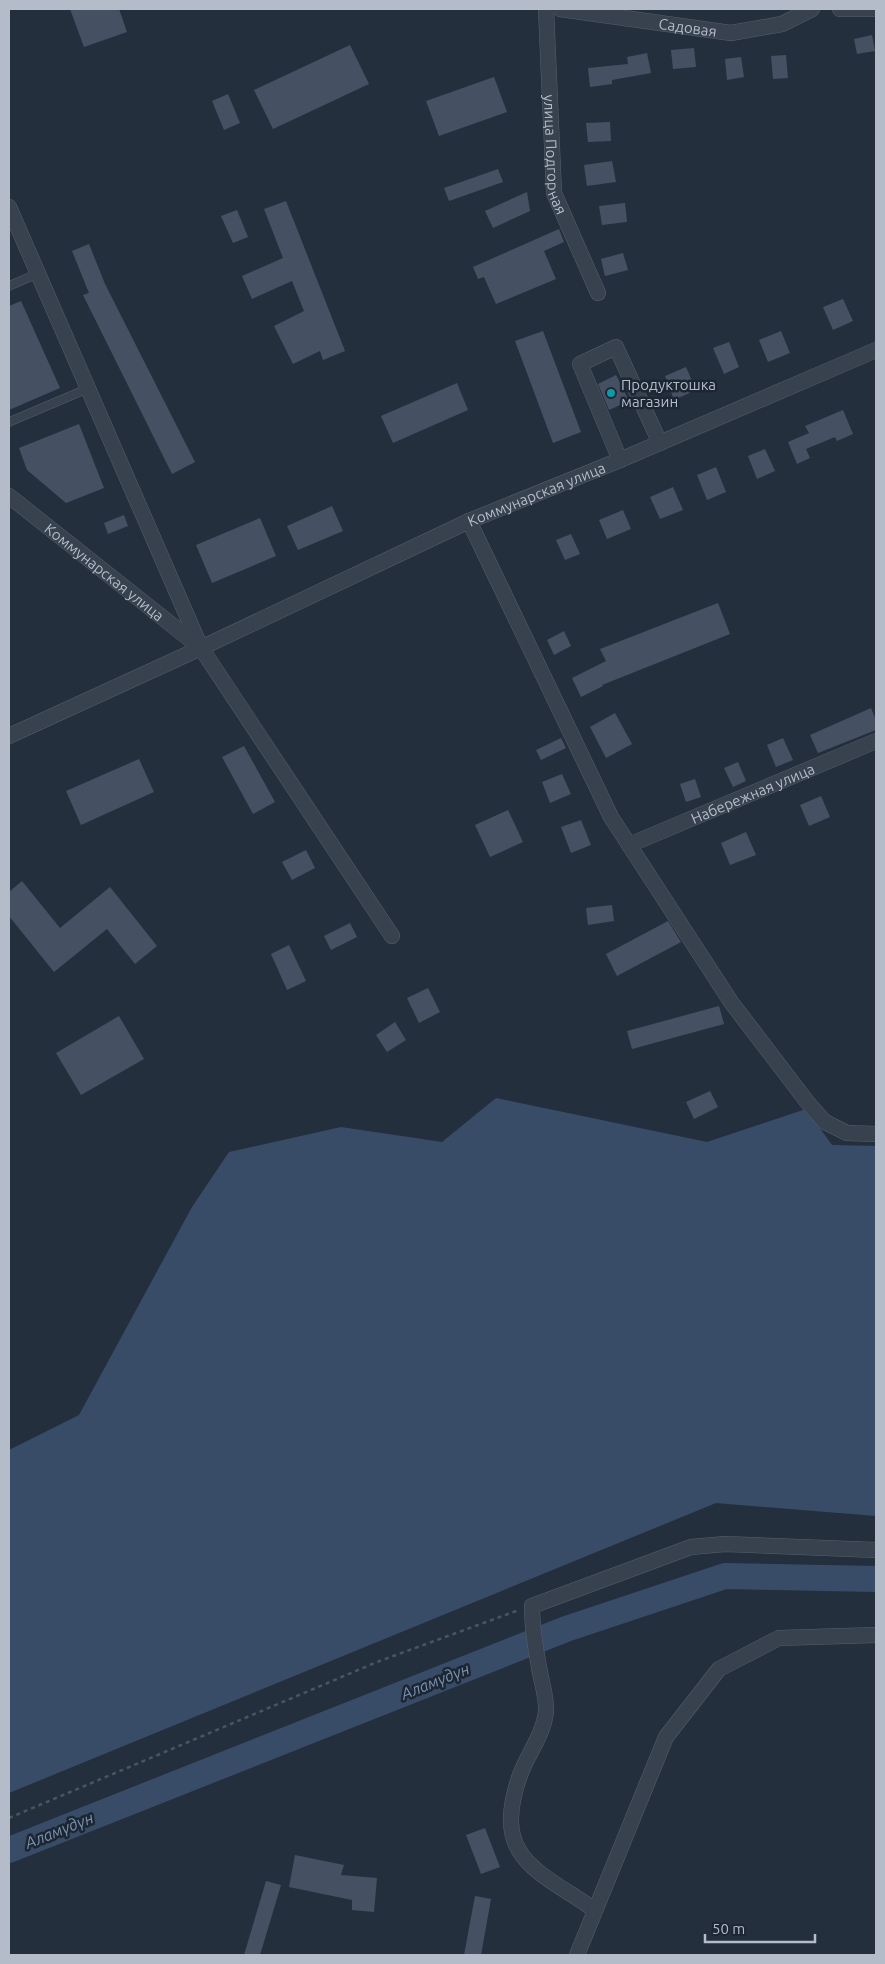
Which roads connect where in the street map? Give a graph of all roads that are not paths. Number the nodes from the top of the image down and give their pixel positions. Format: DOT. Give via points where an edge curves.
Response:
graph roads {
  1 [pos="546,9"];
  2 [pos="560,9"];
  3 [pos="812,9"];
  4 [pos="840,9"];
  5 [pos="874,9"];
  6 [pos="9,207"];
  7 [pos="39,273"];
  8 [pos="9,286"];
  9 [pos="598,294"];
  10 [pos="876,350"];
  11 [pos="89,388"];
  12 [pos="9,422"];
  13 [pos="660,443"];
  14 [pos="620,460"];
  15 [pos="9,496"];
  16 [pos="469,521"];
  17 [pos="201,648"];
  18 [pos="9,736"];
  19 [pos="876,741"];
  20 [pos="629,845"];
  21 [pos="392,936"];
  22 [pos="876,1134"];
  23 [pos="876,1550"];
  24 [pos="876,1635"];
  25 [pos="595,1910"];
  26 [pos="577,1955"];
  1 -- 9 [label="street, улица Подгорная" via="554,193"];
  2 -- 3 [label="street, Садовая" via="731,32 782,24"];
  4 -- 5 [label="street"];
  6 -- 7 [label="street"];
  7 -- 8 [label="lane"];
  7 -- 11 [label="street"];
  10 -- 13 [label="street, Коммунарская улица"];
  11 -- 12 [label="lane"];
  11 -- 17 [label="street"];
  13 -- 14 [label="street, Коммунарская улица"];
  13 -- 14 [label="street" via="616,348 580,364"];
  14 -- 16 [label="street, Коммунарская улица"];
  15 -- 17 [label="street, Коммунарская улица"];
  16 -- 17 [label="street, Коммунарская улица"];
  16 -- 20 [label="street" via="611,817"];
  17 -- 18 [label="street, Коммунарская улица"];
  17 -- 21 [label="street"];
  19 -- 20 [label="street, Набережная улица"];
  20 -- 22 [label="street" via="731,1002 808,1103 825,1122 847,1133"];
  23 -- 25 [label="street" via="725,1544 691,1547 532,1606 532,1626 546,1710 541,1735 520,1774 510,1813 512,1839 521,1857"];
  24 -- 25 [label="street" via="779,1638 719,1669 666,1737"];
  25 -- 26 [label="street"];
}
